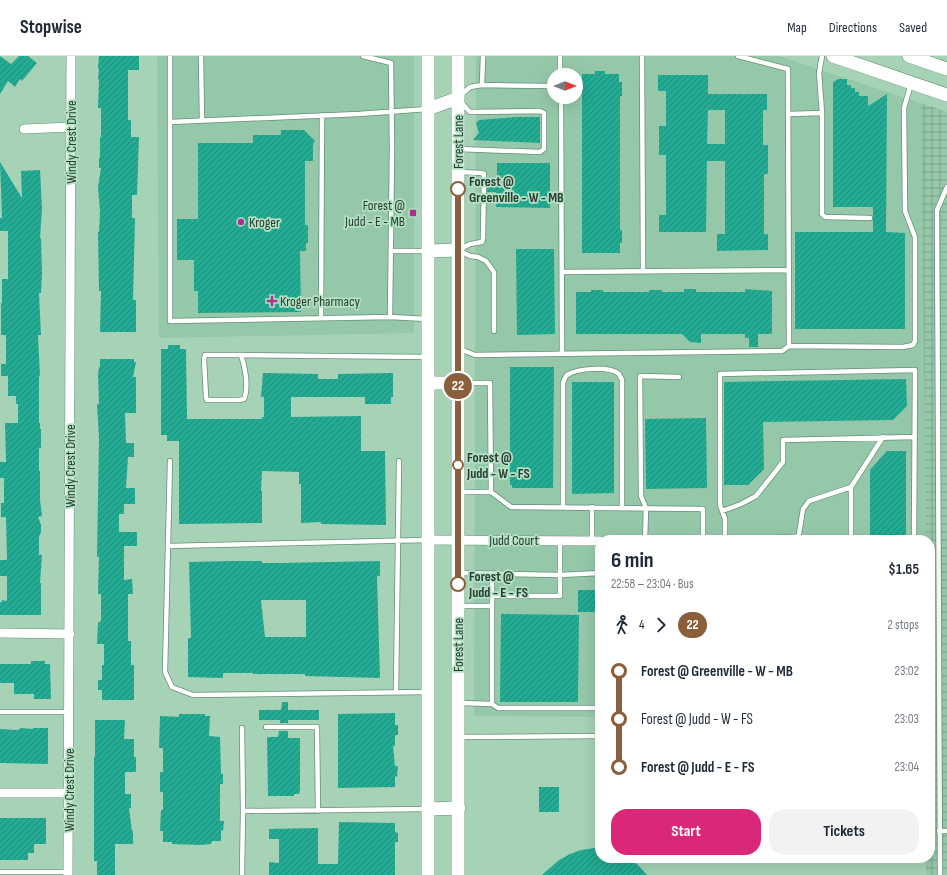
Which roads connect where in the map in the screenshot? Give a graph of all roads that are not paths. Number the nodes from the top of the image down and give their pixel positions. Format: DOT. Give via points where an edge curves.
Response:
graph roads {
  1 [pos="71,56"];
  2 [pos="170,56"];
  3 [pos="201,56"];
  4 [pos="364,56"];
  5 [pos="428,56"];
  6 [pos="458,56"];
  7 [pos="483,56"];
  8 [pos="560,56"];
  9 [pos="642,56"];
  10 [pos="738,56"];
  11 [pos="822,56"];
  12 [pos="833,56"];
  13 [pos="909,56"];
  14 [pos="560,68"];
  15 [pos="947,69"];
  16 [pos="911,82"];
  17 [pos="482,85"];
  18 [pos="547,86"];
  19 [pos="947,95"];
  20 [pos="458,98"];
  21 [pos="560,104"];
  22 [pos="428,108"];
  23 [pos="391,112"];
  24 [pos="822,113"];
  25 [pos="789,114"];
  26 [pos="322,115"];
  27 [pos="202,120"];
  28 [pos="170,122"];
  29 [pos="71,128"];
  30 [pos="24,129"];
  31 [pos="458,149"];
  32 [pos="458,172"];
  33 [pos="947,187"];
  34 [pos="870,218"];
  35 [pos="458,250"];
  36 [pos="391,251"];
  37 [pos="429,251"];
  38 [pos="789,270"];
  39 [pos="562,272"];
  40 [pos="643,272"];
  41 [pos="321,318"];
  42 [pos="390,318"];
  43 [pos="428,320"];
  44 [pos="494,331"];
  45 [pos="789,346"];
  46 [pos="458,348"];
  47 [pos="562,353"];
  48 [pos="241,355"];
  49 [pos="428,357"];
  50 [pos="679,377"];
  51 [pos="428,383"];
  52 [pos="458,383"];
  53 [pos="914,437"];
  54 [pos="883,438"];
  55 [pos="170,461"];
  56 [pos="399,461"];
  57 [pos="851,487"];
  58 [pos="458,492"];
  59 [pos="491,492"];
  60 [pos="563,507"];
  61 [pos="592,507"];
  62 [pos="622,507"];
  63 [pos="646,508"];
  64 [pos="722,510"];
  65 [pos="595,535"];
  66 [pos="645,535"];
  67 [pos="703,535"];
  68 [pos="725,535"];
  69 [pos="799,535"];
  70 [pos="851,535"];
  71 [pos="914,535"];
  72 [pos="428,540"];
  73 [pos="458,540"];
  74 [pos="560,540"];
  75 [pos="397,541"];
  76 [pos="595,541"];
  77 [pos="168,546"];
  78 [pos="458,573"];
  79 [pos="595,573"];
  80 [pos="492,574"];
  81 [pos="560,574"];
  82 [pos="492,596"];
  83 [pos="458,606"];
  84 [pos="492,606"];
  85 [pos="0,634"];
  86 [pos="70,634"];
  87 [pos="396,692"];
  88 [pos="428,692"];
  89 [pos="458,703"];
  90 [pos="492,704"];
  91 [pos="595,708"];
  92 [pos="0,712"];
  93 [pos="70,712"];
  94 [pos="266,727"];
  95 [pos="242,728"];
  96 [pos="595,736"];
  97 [pos="459,737"];
  98 [pos="0,793"];
  99 [pos="69,794"];
  100 [pos="459,808"];
  101 [pos="428,809"];
  102 [pos="243,811"];
  103 [pos="318,811"];
  104 [pos="940,831"];
  105 [pos="947,831"];
  106 [pos="0,872"];
  107 [pos="68,874"];
  108 [pos="242,875"];
  109 [pos="428,875"];
  110 [pos="458,875"];
  111 [pos="940,875"];
  1 -- 29 [label="street, Windy Crest Drive"];
  2 -- 28 [label="lane"];
  3 -- 27 [label="lane"];
  4 -- 23 [label="lane" via="391,63"];
  5 -- 22 [label="main road"];
  6 -- 20 [label="main road, Forest Lane"];
  7 -- 17 [label="lane"];
  8 -- 14 [label="lane"];
  9 -- 40 [label="lane"];
  10 -- 25 [label="lane" via="788,69"];
  11 -- 24 [label="lane" via="819,73"];
  12 -- 16 [label="main road"];
  13 -- 15 [label="main road"];
  16 -- 19 [label="main road"];
  16 -- 45 [label="lane" via="904,108 905,211 916,237 913,346"];
  17 -- 18 [label="lane"];
  17 -- 20 [label="lane" via="470,86"];
  20 -- 22 [label="main road"];
  20 -- 31 [label="main road, Forest Lane"];
  20 -- 31 [label="lane" via="470,112 544,113 544,149 540,152"];
  21 -- 39 [label="lane"];
  22 -- 23 [label="lane"];
  22 -- 37 [label="main road"];
  23 -- 26 [label="lane"];
  23 -- 36 [label="lane"];
  24 -- 25 [label="lane"];
  24 -- 34 [label="lane" via="822,214 825,217"];
  25 -- 38 [label="lane"];
  26 -- 27 [label="lane"];
  26 -- 41 [label="lane"];
  27 -- 28 [label="lane"];
  28 -- 41 [label="lane" via="170,321"];
  29 -- 30 [label="street"];
  29 -- 86 [label="street, Windy Crest Drive"];
  31 -- 32 [label="main road, Forest Lane"];
  32 -- 35 [label="main road, Forest Lane"];
  32 -- 35 [label="lane" via="484,174 484,239"];
  33 -- 104 [label="lane" via="937,210"];
  35 -- 37 [label="main road"];
  35 -- 44 [label="lane" via="486,261 494,272"];
  35 -- 46 [label="main road, Forest Lane"];
  36 -- 37 [label="lane"];
  36 -- 42 [label="lane"];
  37 -- 43 [label="main road"];
  38 -- 40 [label="lane"];
  38 -- 45 [label="lane"];
  39 -- 40 [label="lane"];
  39 -- 47 [label="lane"];
  41 -- 42 [label="lane"];
  42 -- 43 [label="lane"];
  43 -- 49 [label="main road"];
  45 -- 47 [label="lane" via="782,351"];
  46 -- 47 [label="lane" via="475,355"];
  46 -- 52 [label="main road, Forest Lane"];
  48 -- 48 [label="lane" via="205,355 207,400 244,399 245,365"];
  48 -- 49 [label="lane"];
  49 -- 51 [label="main road"];
  50 -- 63 [label="lane" via="640,376 641,496"];
  51 -- 52 [label="main road"];
  51 -- 72 [label="main road"];
  52 -- 58 [label="main road, Forest Lane"];
  52 -- 59 [label="lane" via="490,383"];
  53 -- 54 [label="lane"];
  53 -- 64 [label="lane" via="914,370 720,374"];
  53 -- 71 [label="lane"];
  54 -- 57 [label="lane"];
  54 -- 64 [label="lane" via="783,440 783,462 756,496"];
  55 -- 77 [label="lane"];
  56 -- 75 [label="lane"];
  57 -- 69 [label="lane" via="809,501 803,509"];
  57 -- 70 [label="lane"];
  58 -- 59 [label="lane"];
  58 -- 73 [label="main road, Forest Lane"];
  59 -- 60 [label="lane" via="511,507"];
  60 -- 61 [label="lane"];
  60 -- 62 [label="lane" via="563,383 566,376 586,369 610,370 619,374 622,380"];
  61 -- 62 [label="lane"];
  61 -- 65 [label="lane"];
  62 -- 63 [label="lane"];
  63 -- 66 [label="lane"];
  63 -- 67 [label="lane" via="703,509"];
  64 -- 68 [label="lane"];
  72 -- 73 [label="street, Judd Court"];
  72 -- 75 [label="lane"];
  72 -- 88 [label="main road"];
  73 -- 74 [label="street, Judd Court"];
  73 -- 78 [label="main road, Forest Lane"];
  74 -- 76 [label="street, Judd Court"];
  74 -- 81 [label="lane"];
  75 -- 77 [label="lane"];
  75 -- 87 [label="lane"];
  77 -- 87 [label="lane" via="165,672 172,687 193,694"];
  78 -- 80 [label="lane"];
  78 -- 83 [label="main road, Forest Lane"];
  79 -- 81 [label="lane"];
  80 -- 81 [label="lane"];
  80 -- 82 [label="lane"];
  81 -- 82 [label="lane" via="560,596"];
  82 -- 84 [label="lane"];
  83 -- 84 [label="lane"];
  83 -- 89 [label="main road, Forest Lane"];
  84 -- 90 [label="lane"];
  85 -- 86 [label="street"];
  86 -- 93 [label="street, Windy Crest Drive"];
  87 -- 88 [label="lane"];
  88 -- 101 [label="main road"];
  89 -- 90 [label="lane"];
  89 -- 97 [label="main road, Forest Lane"];
  90 -- 91 [label="lane" via="498,708"];
  92 -- 93 [label="lane"];
  93 -- 99 [label="street, Windy Crest Drive"];
  94 -- 103 [label="lane" via="317,727"];
  95 -- 102 [label="lane"];
  96 -- 97 [label="lane"];
  97 -- 100 [label="main road, Forest Lane"];
  98 -- 99 [label="street"];
  99 -- 107 [label="street, Windy Crest Drive"];
  100 -- 101 [label="main road"];
  100 -- 110 [label="main road, Forest Lane"];
  101 -- 103 [label="lane"];
  101 -- 109 [label="main road"];
  102 -- 103 [label="lane"];
  102 -- 108 [label="lane"];
  104 -- 105 [label="lane"];
  104 -- 111 [label="lane"];
  106 -- 107 [label="lane"];
}
